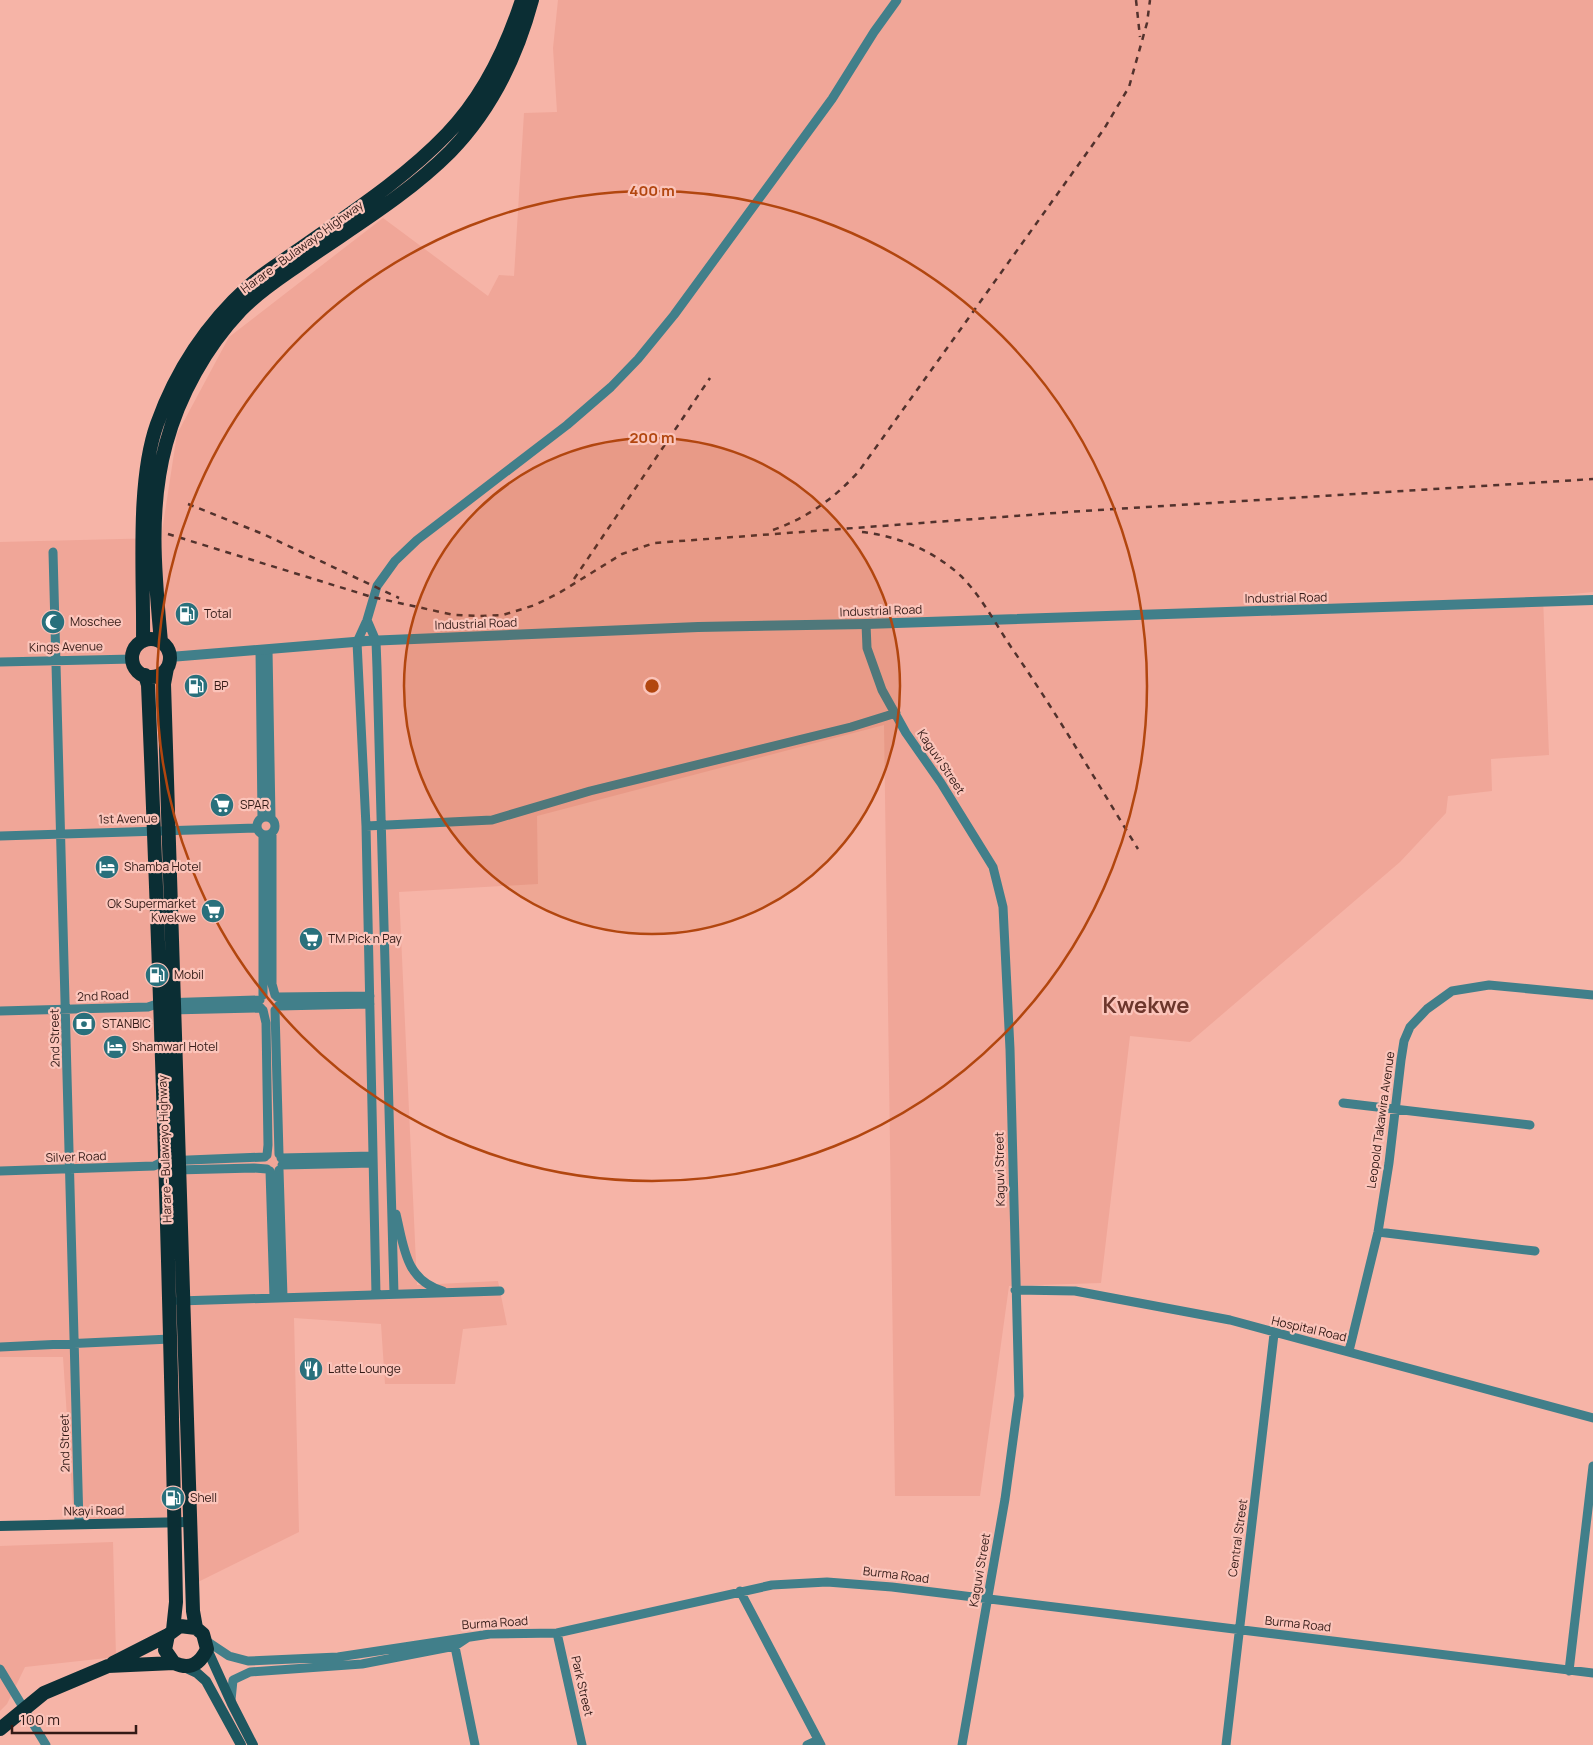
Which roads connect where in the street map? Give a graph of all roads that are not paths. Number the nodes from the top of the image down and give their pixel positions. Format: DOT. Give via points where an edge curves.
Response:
graph roads {
  1 [pos="522,0"];
  2 [pos="532,0"];
  3 [pos="897,0"];
  4 [pos="53,552"];
  5 [pos="150,590"];
  6 [pos="1593,600"];
  7 [pos="367,620"];
  8 [pos="866,624"];
  9 [pos="143,641"];
  10 [pos="376,641"];
  11 [pos="161,642"];
  12 [pos="357,642"];
  13 [pos="264,650"];
  14 [pos="132,659"];
  15 [pos="56,660"];
  16 [pos="0,662"];
  17 [pos="168,662"];
  18 [pos="145,676"];
  19 [pos="896,713"];
  20 [pos="166,733"];
  21 [pos="150,734"];
  22 [pos="267,817"];
  23 [pos="366,826"];
  24 [pos="383,826"];
  25 [pos="154,831"];
  26 [pos="170,831"];
  27 [pos="264,832"];
  28 [pos="62,833"];
  29 [pos="0,836"];
  30 [pos="385,930"];
  31 [pos="368,931"];
  32 [pos="1593,995"];
  33 [pos="370,1000"];
  34 [pos="276,1002"];
  35 [pos="261,1003"];
  36 [pos="156,1007"];
  37 [pos="175,1007"];
  38 [pos="67,1010"];
  39 [pos="0,1012"];
  40 [pos="1343,1102"];
  41 [pos="1395,1110"];
  42 [pos="1530,1125"];
  43 [pos="266,1156"];
  44 [pos="373,1159"];
  45 [pos="180,1165"];
  46 [pos="276,1165"];
  47 [pos="161,1166"];
  48 [pos="71,1170"];
  49 [pos="0,1171"];
  50 [pos="392,1194"];
  51 [pos="182,1221"];
  52 [pos="166,1222"];
  53 [pos="1378,1232"];
  54 [pos="1535,1251"];
  55 [pos="1015,1290"];
  56 [pos="500,1291"];
  57 [pos="450,1293"];
  58 [pos="394,1294"];
  59 [pos="376,1295"];
  60 [pos="278,1297"];
  61 [pos="169,1301"];
  62 [pos="184,1301"];
  63 [pos="1274,1334"];
  64 [pos="170,1340"];
  65 [pos="75,1344"];
  66 [pos="0,1347"];
  67 [pos="1349,1351"];
  68 [pos="1593,1418"];
  69 [pos="172,1446"];
  70 [pos="188,1446"];
  71 [pos="1593,1466"];
  72 [pos="189,1492"];
  73 [pos="173,1493"];
  74 [pos="174,1522"];
  75 [pos="189,1522"];
  76 [pos="79,1524"];
  77 [pos="0,1526"];
  78 [pos="740,1591"];
  79 [pos="988,1600"];
  80 [pos="196,1628"];
  81 [pos="1238,1630"];
  82 [pos="170,1632"];
  83 [pos="557,1633"];
  84 [pos="454,1642"];
  85 [pos="206,1644"];
  86 [pos="178,1665"];
  87 [pos="108,1666"];
  88 [pos="0,1669"];
  89 [pos="1569,1671"];
  90 [pos="1593,1673"];
  91 [pos="232,1704"];
  92 [pos="22,1708"];
  93 [pos="0,1728"];
  94 [pos="819,1742"];
  95 [pos="46,1745"];
  96 [pos="241,1745"];
  97 [pos="253,1745"];
  98 [pos="476,1745"];
  99 [pos="582,1745"];
  100 [pos="807,1745"];
  101 [pos="962,1745"];
  102 [pos="1226,1745"];
  1 -- 5 [label="highway, Harare - Bulawayo Highway" via="496,66 467,112 448,133 400,175 250,284 200,341 179,375 157,424 149,458 145,492"];
  2 -- 5 [label="highway, Harare - Bulawayo Highway" via="502,81 450,151 395,198 272,284 217,338 194,372 166,442 160,472"];
  3 -- 7 [label="street" via="832,99 674,315 638,359 567,425 417,540 395,561 377,586"];
  4 -- 15 [label="street, 2nd Street"];
  5 -- 9 [label="highway, Harare - Bulawayo Highway"];
  5 -- 11 [label="highway, Harare - Bulawayo Highway"];
  6 -- 8 [label="street, Industrial Road"];
  7 -- 10 [label="street"];
  7 -- 12 [label="street"];
  8 -- 10 [label="street, Industrial Road" via="698,627"];
  8 -- 19 [label="street, Kaguvi Street" via="867,648 873,668"];
  9 -- 11 [label="highway"];
  9 -- 14 [label="highway" via="134,650"];
  10 -- 12 [label="street, Industrial Road"];
  10 -- 24 [label="street"];
  11 -- 17 [label="highway, Harare - Bulawayo Highway" via="169,651"];
  12 -- 13 [label="street, Industrial Road"];
  12 -- 23 [label="street"];
  13 -- 17 [label="street, Industrial Road"];
  13 -- 22 [label="street"];
  14 -- 15 [label="street, Kings Avenue"];
  14 -- 18 [label="highway, Harare - Bulawayo Highway" via="135,668"];
  15 -- 16 [label="street, Kings Avenue"];
  15 -- 28 [label="street, 2nd Street"];
  17 -- 18 [label="highway" via="157,676"];
  17 -- 20 [label="highway, Harare - Bulawayo Highway" via="164,684"];
  18 -- 21 [label="highway, Harare - Bulawayo Highway"];
  19 -- 24 [label="street" via="852,727 590,791 492,820"];
  19 -- 55 [label="street, Kaguvi Street" via="906,734 993,867 1000,889 1010,1049"];
  20 -- 21 [label="highway"];
  20 -- 26 [label="highway, Harare - Bulawayo Highway"];
  21 -- 25 [label="highway, Harare - Bulawayo Highway"];
  22 -- 27 [label="street" via="258,822"];
  22 -- 27 [label="street" via="276,825"];
  23 -- 24 [label="street"];
  23 -- 31 [label="street"];
  24 -- 30 [label="street"];
  25 -- 26 [label="street, 1st Avenue"];
  25 -- 28 [label="street, 1st Avenue"];
  25 -- 36 [label="highway, Harare - Bulawayo Highway"];
  26 -- 27 [label="street, 1st Avenue"];
  26 -- 37 [label="highway, Harare - Bulawayo Highway"];
  27 -- 34 [label="street" via="272,984"];
  27 -- 35 [label="street"];
  28 -- 29 [label="street, 1st Avenue"];
  28 -- 38 [label="street, 2nd Street"];
  30 -- 31 [label="street"];
  30 -- 50 [label="street"];
  31 -- 33 [label="street"];
  32 -- 41 [label="street, Leopold Takawira Avenue" via="1489,985 1452,991 1427,1009 1410,1027 1404,1041"];
  33 -- 34 [label="street"];
  33 -- 44 [label="street"];
  34 -- 35 [label="street" via="269,993"];
  34 -- 35 [label="street" via="269,1012"];
  34 -- 46 [label="street"];
  35 -- 37 [label="street, 2nd Road"];
  35 -- 43 [label="street" via="266,1032"];
  36 -- 37 [label="street, 2nd Road"];
  36 -- 38 [label="street, 2nd Road"];
  36 -- 47 [label="highway, Harare - Bulawayo Highway"];
  37 -- 45 [label="highway, Harare - Bulawayo Highway"];
  38 -- 39 [label="street, 2nd Road"];
  38 -- 48 [label="street, 2nd Street"];
  40 -- 41 [label="street"];
  41 -- 42 [label="street"];
  41 -- 53 [label="street, Leopold Takawira Avenue"];
  43 -- 45 [label="street"];
  43 -- 46 [label="street" via="273,1153"];
  43 -- 46 [label="street" via="264,1164"];
  44 -- 46 [label="street"];
  44 -- 59 [label="street"];
  45 -- 46 [label="street" via="254,1168"];
  45 -- 47 [label="street, Silver Road"];
  45 -- 51 [label="highway, Harare - Bulawayo Highway"];
  46 -- 60 [label="street"];
  47 -- 48 [label="street, Silver Road"];
  47 -- 52 [label="highway, Harare - Bulawayo Highway"];
  48 -- 49 [label="street, Silver Road"];
  48 -- 65 [label="street, 2nd Street"];
  50 -- 57 [label="street" via="403,1244 415,1275"];
  50 -- 58 [label="street"];
  51 -- 52 [label="highway"];
  51 -- 62 [label="highway, Harare - Bulawayo Highway"];
  52 -- 61 [label="highway, Harare - Bulawayo Highway"];
  53 -- 54 [label="street"];
  53 -- 67 [label="street, Leopold Takawira Avenue"];
  55 -- 63 [label="street, Hospital Road" via="1084,1292 1230,1320"];
  55 -- 79 [label="street, Kaguvi Street" via="1019,1396"];
  56 -- 57 [label="street"];
  57 -- 58 [label="street"];
  58 -- 59 [label="street"];
  59 -- 60 [label="street"];
  60 -- 62 [label="street"];
  61 -- 62 [label="street"];
  61 -- 64 [label="highway, Harare - Bulawayo Highway"];
  62 -- 70 [label="highway, Harare - Bulawayo Highway"];
  63 -- 67 [label="street, Hospital Road"];
  63 -- 81 [label="street, Central Street"];
  64 -- 65 [label="street"];
  64 -- 69 [label="highway, Harare - Bulawayo Highway"];
  65 -- 66 [label="street"];
  65 -- 76 [label="street, 2nd Street"];
  67 -- 68 [label="street, Hospital Road"];
  69 -- 70 [label="highway"];
  69 -- 73 [label="highway, Harare - Bulawayo Highway"];
  70 -- 72 [label="highway, Harare - Bulawayo Highway"];
  71 -- 89 [label="street"];
  72 -- 73 [label="highway"];
  72 -- 75 [label="highway, Harare - Bulawayo Highway"];
  73 -- 74 [label="highway, Harare - Bulawayo Highway"];
  74 -- 75 [label="main road, Nkayi Road"];
  74 -- 76 [label="main road, Nkayi Road"];
  74 -- 82 [label="highway, Harare - Bulawayo Highway" via="176,1602"];
  75 -- 80 [label="highway, Harare - Bulawayo Highway"];
  76 -- 77 [label="main road, Nkayi Road"];
  78 -- 79 [label="street, Burma Road" via="772,1585 827,1582"];
  78 -- 83 [label="street, Burma Road"];
  78 -- 94 [label="street"];
  79 -- 81 [label="street, Burma Road"];
  79 -- 101 [label="street, Kaguvi Street"];
  80 -- 82 [label="highway" via="188,1625"];
  80 -- 85 [label="highway, Harare - Bulawayo Highway"];
  81 -- 89 [label="street, Burma Road"];
  81 -- 102 [label="street, Central Street"];
  82 -- 86 [label="highway, Harare - Bulawayo Highway" via="165,1650"];
  82 -- 87 [label="highway"];
  83 -- 84 [label="street, Burma Road" via="490,1634"];
  83 -- 99 [label="street, Park Street"];
  84 -- 85 [label="street, Burma Road" via="367,1654 258,1661 229,1656"];
  84 -- 91 [label="street" via="349,1666 250,1672 233,1680 230,1691"];
  84 -- 98 [label="street"];
  85 -- 86 [label="highway" via="197,1663"];
  85 -- 91 [label="main road"];
  86 -- 87 [label="highway"];
  86 -- 96 [label="main road" via="206,1681"];
  87 -- 92 [label="highway" via="44,1693"];
  88 -- 92 [label="street"];
  89 -- 90 [label="street, Burma Road"];
  91 -- 97 [label="main road"];
  92 -- 93 [label="highway"];
  92 -- 95 [label="street"];
  94 -- 100 [label="street"];
}
